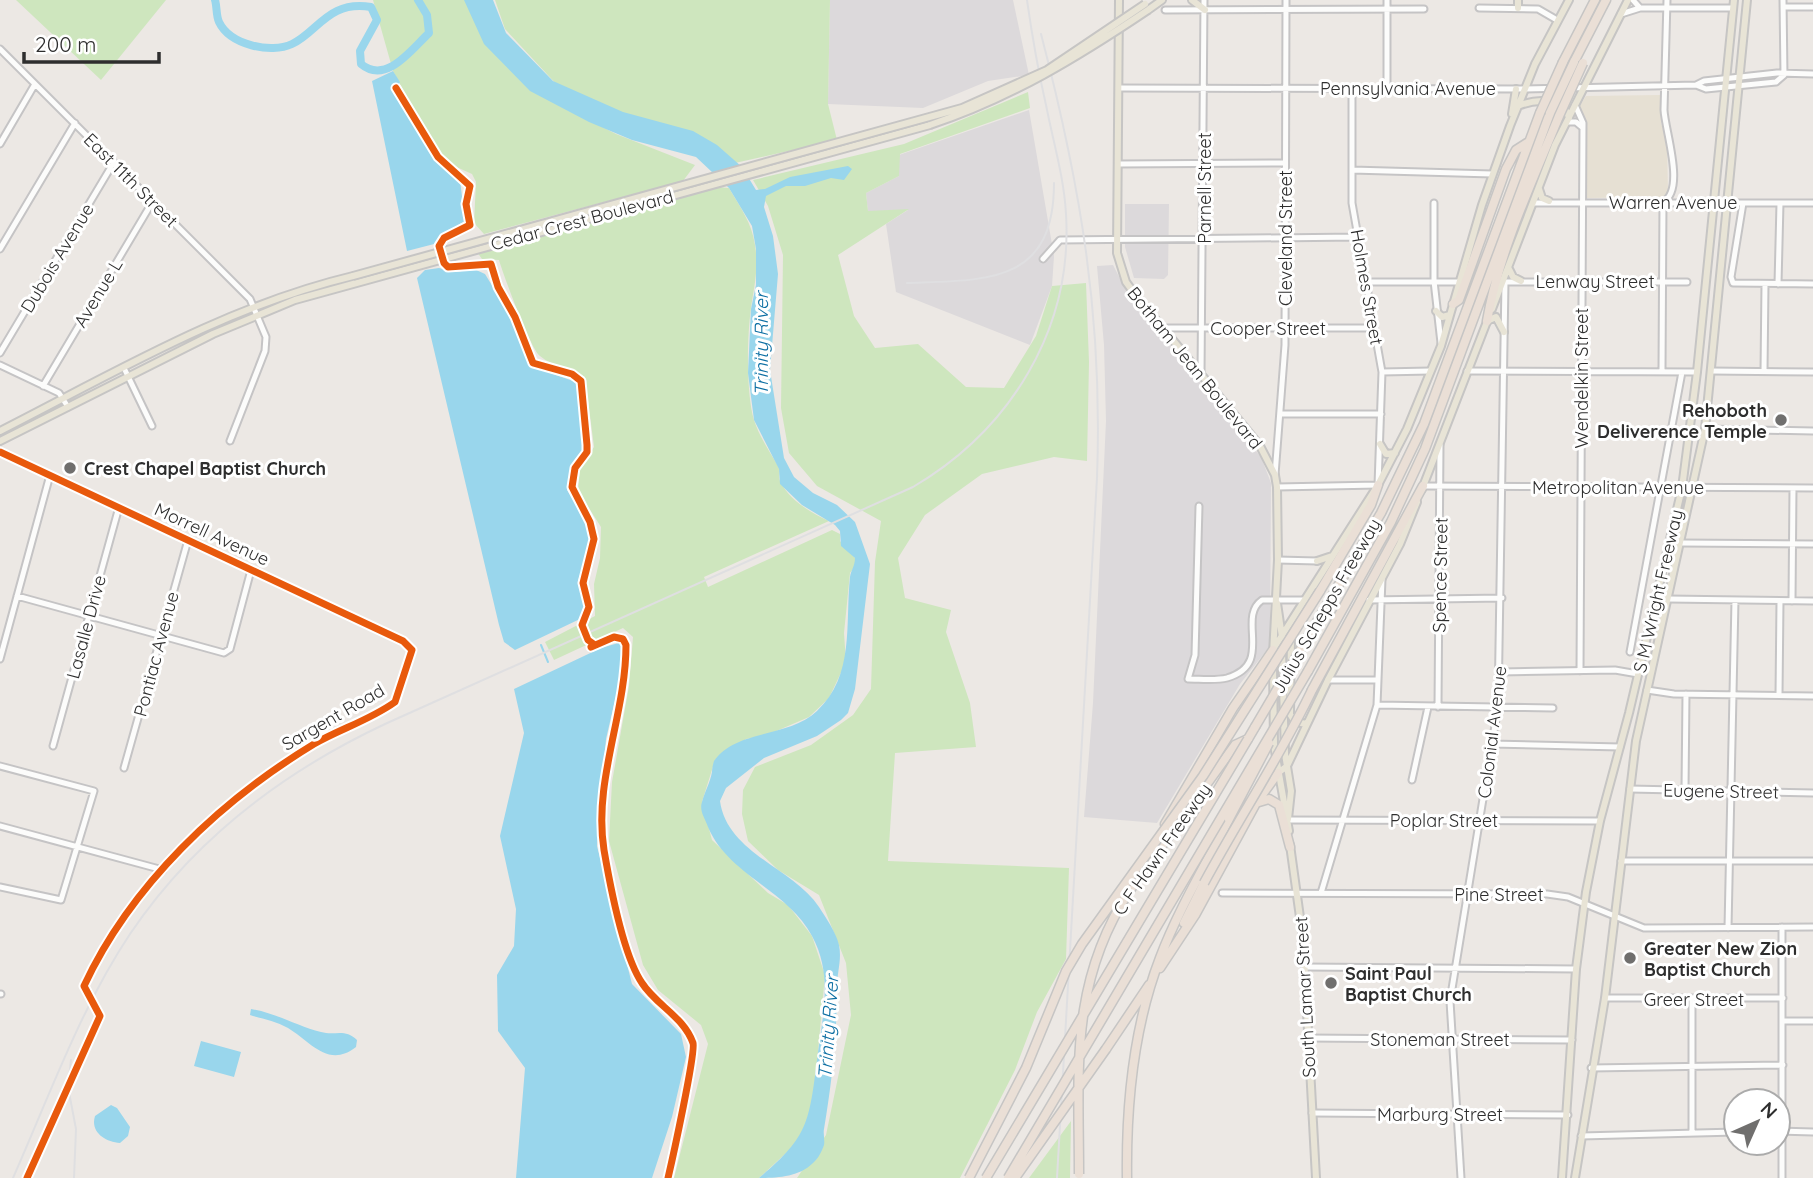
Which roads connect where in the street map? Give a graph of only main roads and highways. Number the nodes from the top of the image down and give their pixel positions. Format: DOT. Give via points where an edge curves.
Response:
graph roads {
  1 [pos="1119,0"];
  2 [pos="1162,0"];
  3 [pos="1192,0"];
  4 [pos="1569,0"];
  5 [pos="1595,0"];
  6 [pos="1606,0"];
  7 [pos="1628,0"];
  8 [pos="1734,0"];
  9 [pos="1747,0"];
  10 [pos="1148,5"];
  11 [pos="1205,10"];
  12 [pos="1578,63"];
  13 [pos="1516,89"];
  14 [pos="1518,106"];
  15 [pos="1565,119"];
  16 [pos="1510,126"];
  17 [pos="1527,144"];
  18 [pos="1539,189"];
  19 [pos="1549,201"];
  20 [pos="1509,268"];
  21 [pos="353,279"];
  22 [pos="1521,281"];
  23 [pos="1453,304"];
  24 [pos="1436,311"];
  25 [pos="1450,315"];
  26 [pos="1487,321"];
  27 [pos="1504,332"];
  28 [pos="0,430"];
  29 [pos="0,441"];
  30 [pos="1380,444"];
  31 [pos="1395,453"];
  32 [pos="1378,485"];
  33 [pos="1423,486"];
  34 [pos="1334,555"];
  35 [pos="1325,567"];
  36 [pos="1276,600"];
  37 [pos="1289,625"];
  38 [pos="1282,635"];
  39 [pos="1273,650"];
  40 [pos="1278,721"];
  41 [pos="1307,724"];
  42 [pos="1274,732"];
  43 [pos="1248,739"];
  44 [pos="1274,745"];
  45 [pos="1294,751"];
  46 [pos="1285,754"];
  47 [pos="1287,766"];
  48 [pos="1278,774"];
  49 [pos="1256,803"];
  50 [pos="1288,820"];
  51 [pos="1290,847"];
  52 [pos="1146,856"];
  53 [pos="1162,965"];
  54 [pos="1316,1177"];
  55 [pos="969,1178"];
  56 [pos="986,1178"];
  57 [pos="1008,1178"];
  58 [pos="1015,1178"];
  59 [pos="1079,1178"];
  60 [pos="1127,1178"];
  61 [pos="1562,1178"];
  62 [pos="1575,1178"];
  1 -- 36 [label="main road, Botham Jean Boulevard" via="1119,261 1126,282 1260,446 1276,475"];
  2 -- 10 [label="main road, Cedar Crest Boulevard"];
  3 -- 11 [label="main road"];
  4 -- 14 [label="main road, Julius Schepps Freeway"];
  5 -- 17 [label="highway, Julius Schepps Freeway, bridge"];
  6 -- 12 [label="highway"];
  7 -- 15 [label="main road, Julius Schepps Freeway"];
  8 -- 61 [label="main road, S M Wright Freeway" via="1698,372 1682,488 1600,821 1585,904 1576,969"];
  9 -- 62 [label="main road, S M Wright Freeway" via="1705,429 1647,690"];
  10 -- 21 [label="main road, Cedar Crest Boulevard, bridge" via="1047,69 962,108"];
  12 -- 15 [label="highway, bridge"];
  12 -- 40 [label="highway, Julius Schepps Freeway, bridge" via="1550,113 1422,456 1375,552"];
  13 -- 16 [label="main road"];
  14 -- 15 [label="main road" via="1557,102 1565,107"];
  14 -- 16 [label="main road, Julius Schepps Freeway"];
  15 -- 18 [label="main road, Julius Schepps Freeway"];
  15 -- 26 [label="highway" via="1520,215"];
  16 -- 23 [label="main road, Julius Schepps Freeway"];
  17 -- 23 [label="highway" via="1516,150 1506,169 1460,300"];
  17 -- 43 [label="highway, Julius Schepps Freeway, bridge" via="1424,424 1381,513"];
  18 -- 19 [label="main road"];
  18 -- 20 [label="main road, Julius Schepps Freeway"];
  20 -- 22 [label="main road"];
  20 -- 26 [label="main road, Julius Schepps Freeway"];
  21 -- 28 [label="main road, Cedar Crest Boulevard" via="253,307"];
  21 -- 29 [label="main road, Cedar Crest Boulevard" via="257,315"];
  23 -- 25 [label="main road, Julius Schepps Freeway"];
  24 -- 25 [label="main road" via="1442,317"];
  25 -- 31 [label="main road, Julius Schepps Freeway"];
  26 -- 27 [label="main road" via="1496,317"];
  26 -- 33 [label="main road, Julius Schepps Freeway"];
  30 -- 31 [label="main road" via="1386,454"];
  31 -- 32 [label="main road, Julius Schepps Freeway"];
  32 -- 34 [label="main road, Julius Schepps Freeway"];
  32 -- 52 [label="highway, bridge" via="1320,591 1216,758"];
  33 -- 41 [label="main road, Julius Schepps Freeway" via="1409,524"];
  33 -- 53 [label="highway, bridge"];
  34 -- 35 [label="main road, Julius Schepps Freeway"];
  34 -- 35 [label="main road" via="1317,561"];
  35 -- 37 [label="main road, Julius Schepps Freeway"];
  36 -- 38 [label="main road, South Lamar Street"];
  36 -- 39 [label="main road, Botham Jean Boulevard"];
  37 -- 38 [label="main road, Julius Schepps Freeway"];
  37 -- 41 [label="main road" via="1290,714 1295,722"];
  38 -- 39 [label="main road, Julius Schepps Freeway"];
  38 -- 46 [label="main road, South Lamar Street"];
  39 -- 42 [label="main road, South Lamar Street"];
  39 -- 52 [label="highway, bridge"];
  40 -- 42 [label="highway, C F Hawn Freeway, bridge"];
  40 -- 57 [label="highway, Julius Schepps Freeway, bridge"];
  41 -- 45 [label="main road, Julius Schepps Freeway"];
  42 -- 44 [label="main road, South Lamar Street"];
  42 -- 60 [label="highway, C F Hawn Freeway, bridge" via="1163,951 1144,1013 1127,1106"];
  43 -- 56 [label="highway, Julius Schepps Freeway, bridge"];
  43 -- 59 [label="highway, C F Hawn Freeway, bridge" via="1235,745 1130,890 1099,949 1080,1024"];
  44 -- 46 [label="main road"];
  44 -- 48 [label="main road, South Lamar Street"];
  45 -- 46 [label="main road"];
  45 -- 47 [label="main road, Julius Schepps Freeway"];
  46 -- 47 [label="main road, South Lamar Street"];
  47 -- 48 [label="main road, Julius Schepps Freeway"];
  47 -- 50 [label="main road, South Lamar Street" via="1291,791"];
  48 -- 49 [label="highway"];
  48 -- 50 [label="main road, South Lamar Street"];
  49 -- 51 [label="highway" via="1269,799 1279,805"];
  49 -- 53 [label="highway"];
  50 -- 51 [label="main road, South Lamar Street"];
  51 -- 54 [label="main road, South Lamar Street" via="1305,967"];
  52 -- 55 [label="highway, bridge" via="1066,971 1037,1045"];
  53 -- 58 [label="highway, bridge"];
}
